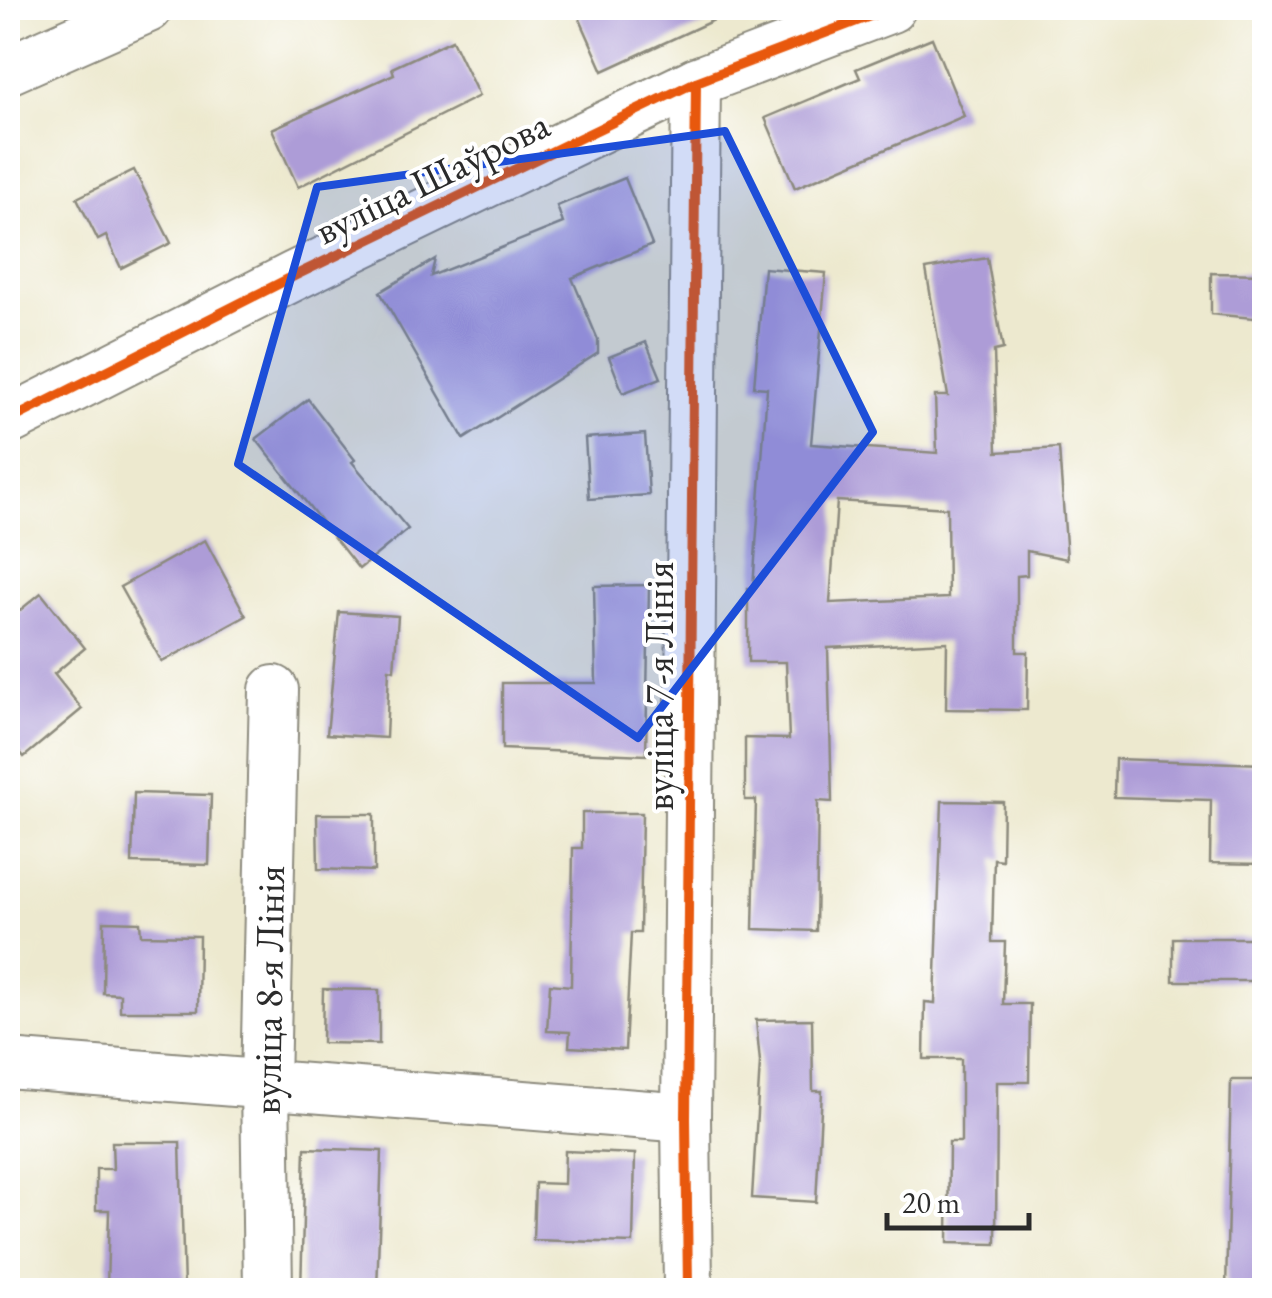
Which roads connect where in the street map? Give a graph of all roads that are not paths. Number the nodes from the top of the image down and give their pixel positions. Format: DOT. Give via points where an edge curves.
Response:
graph roads {
  1 [pos="148,8"];
  2 [pos="892,8"];
  3 [pos="8,70"];
  4 [pos="696,82"];
  5 [pos="8,421"];
  6 [pos="274,690"];
  7 [pos="8,1064"];
  8 [pos="266,1084"];
  9 [pos="686,1118"];
  10 [pos="268,1290"];
  11 [pos="688,1290"];
  1 -- 3 [label="street"];
  2 -- 4 [label="street, вуліца Шаўрова"];
  4 -- 5 [label="street, вуліца Шаўрова"];
  4 -- 9 [label="street, вуліца 7-я Лінія"];
  6 -- 8 [label="street, вуліца 8-я Лінія"];
  7 -- 8 [label="street"];
  8 -- 9 [label="street"];
  8 -- 10 [label="street, вуліца 8-я Лінія"];
  9 -- 11 [label="street, вуліца 7-я Лінія"];
}
